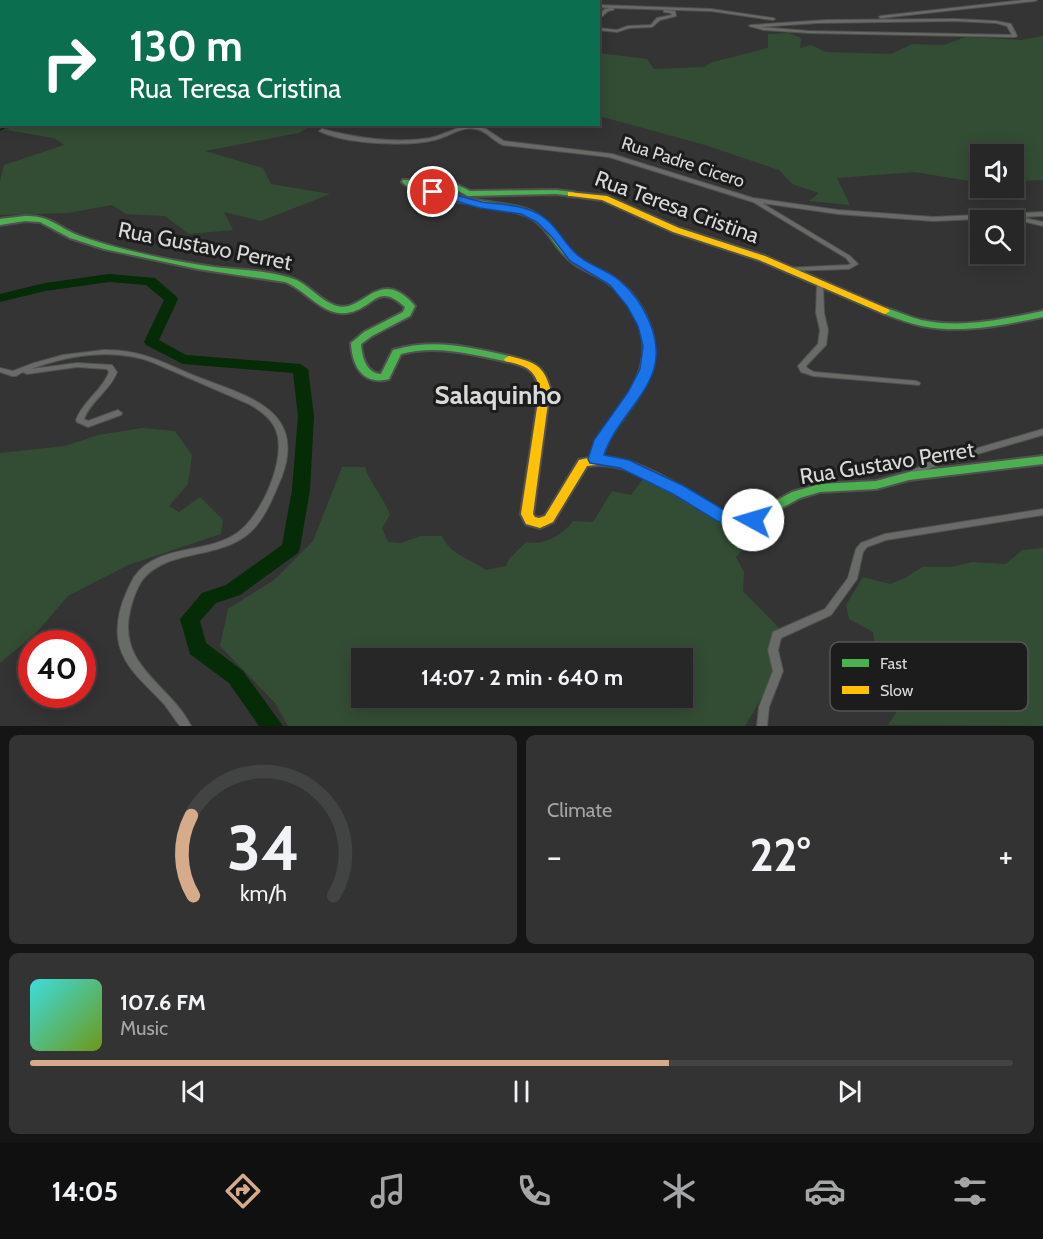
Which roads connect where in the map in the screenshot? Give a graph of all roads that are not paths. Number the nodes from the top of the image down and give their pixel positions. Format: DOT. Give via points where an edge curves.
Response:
graph roads {
  1 [pos="1002,0"];
  2 [pos="1035,0"];
  3 [pos="1014,2"];
  4 [pos="600,5"];
  5 [pos="630,8"];
  6 [pos="907,13"];
  7 [pos="600,18"];
  8 [pos="827,21"];
  9 [pos="985,21"];
  10 [pos="819,22"];
  11 [pos="600,29"];
  12 [pos="322,131"];
  13 [pos="752,200"];
  14 [pos="1043,214"];
  15 [pos="1024,215"];
  16 [pos="970,218"];
  17 [pos="1024,220"];
  18 [pos="0,222"];
  19 [pos="1043,224"];
  20 [pos="786,269"];
  21 [pos="820,283"];
  22 [pos="1043,314"];
  23 [pos="0,370"];
  24 [pos="12,374"];
  25 [pos="916,383"];
  26 [pos="118,413"];
  27 [pos="1043,432"];
  28 [pos="595,459"];
  29 [pos="1043,460"];
  30 [pos="909,476"];
  31 [pos="1043,512"];
  32 [pos="186,726"];
  33 [pos="762,726"];
  1 -- 3 [label="street"];
  2 -- 3 [label="street"];
  3 -- 6 [label="street"];
  4 -- 5 [label="street"];
  5 -- 7 [label="street" via="607,9"];
  5 -- 8 [label="street" via="711,10 784,20"];
  5 -- 11 [label="street" via="675,14 652,26"];
  6 -- 8 [label="street"];
  6 -- 9 [label="street"];
  8 -- 10 [label="street"];
  9 -- 10 [label="street"];
  9 -- 10 [label="street" via="1009,25 1015,36 809,33 751,26"];
  12 -- 13 [label="street, Rua Padre Cicero" via="393,141 431,139 476,127 503,143 610,154"];
  13 -- 16 [label="street, Rua Padre Cicero" via="889,217"];
  13 -- 20 [label="street" via="855,264"];
  14 -- 15 [label="street, Rua Padre Cicero"];
  17 -- 19 [label="street"];
  18 -- 28 [label="street, Rua Gustavo Perret" via="42,219 73,236 101,245 210,269 288,279 304,286 332,309 342,311 363,304 377,293 396,293 410,306 407,314 356,344 356,354 375,380 385,377 395,355 409,347 432,347 531,365 540,374 545,388 528,514 535,523 549,519 584,463"];
  20 -- 21 [label="street, Rua Teresa Cristina"];
  20 -- 28 [label="street, Rua Teresa Cristina" via="676,230 604,198 556,192 468,194 444,182 405,182 457,199 532,215 549,226 574,259 615,283 633,304 650,346 647,369 601,440"];
  21 -- 22 [label="street, Rua Teresa Cristina" via="884,312 940,326 1002,322"];
  21 -- 25 [label="street" via="823,338 818,350 802,366 804,370"];
  23 -- 24 [label="street"];
  24 -- 26 [label="street" via="77,364 109,367 113,374 110,380 80,420 88,424"];
  24 -- 32 [label="street" via="84,354 135,353 244,398 279,426 285,447 280,469 255,522 227,543 159,561 143,574 130,593 122,630 133,666"];
  27 -- 30 [label="street" via="930,465"];
  28 -- 30 [label="street, Rua Gustavo Perret" via="624,464 739,522 753,520 782,501 812,490 891,483"];
  29 -- 30 [label="street, Rua Gustavo Perret"];
  31 -- 33 [label="street" via="885,537 864,545 852,579 828,612 782,631 774,640 778,671 764,707"];
}
